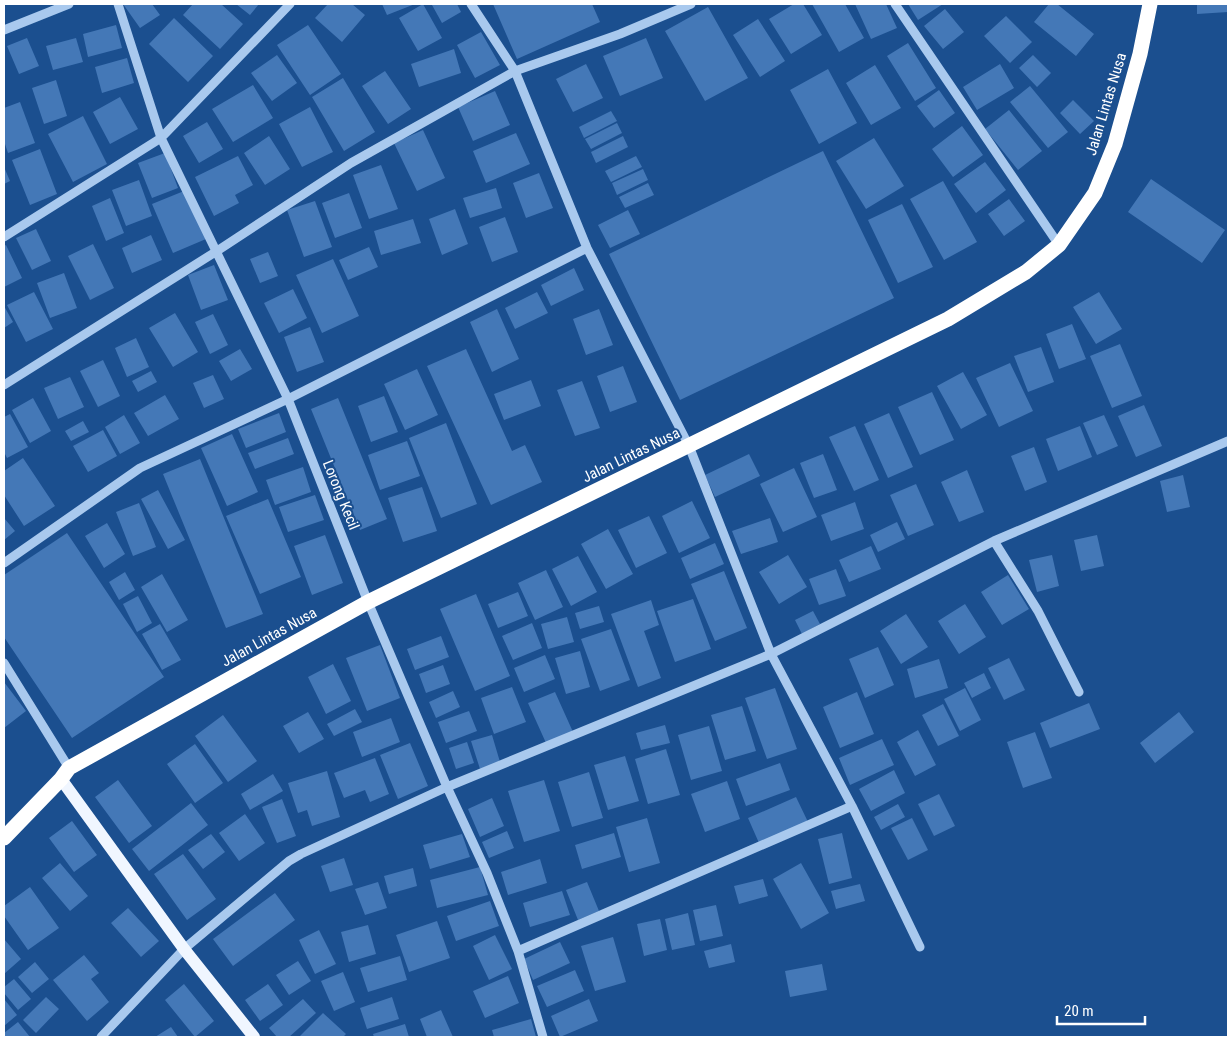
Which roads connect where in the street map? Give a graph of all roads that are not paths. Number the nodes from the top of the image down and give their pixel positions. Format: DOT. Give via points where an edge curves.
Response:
graph roads {
  1 [pos="69,4"];
  2 [pos="118,4"];
  3 [pos="290,4"];
  4 [pos="471,4"];
  5 [pos="691,4"];
  6 [pos="896,4"];
  7 [pos="1150,4"];
  8 [pos="4,30"];
  9 [pos="516,71"];
  10 [pos="161,138"];
  11 [pos="4,237"];
  12 [pos="1059,245"];
  13 [pos="586,248"];
  14 [pos="217,251"];
  15 [pos="4,386"];
  16 [pos="288,399"];
  17 [pos="1228,441"];
  18 [pos="688,446"];
  19 [pos="994,541"];
  20 [pos="4,563"];
  21 [pos="368,602"];
  22 [pos="771,654"];
  23 [pos="4,663"];
  24 [pos="1079,692"];
  25 [pos="65,774"];
  26 [pos="447,787"];
  27 [pos="852,806"];
  28 [pos="4,838"];
  29 [pos="920,947"];
  30 [pos="184,949"];
  31 [pos="518,951"];
  32 [pos="101,1037"];
  33 [pos="254,1037"];
  34 [pos="543,1037"];
  1 -- 8 [label="street"];
  2 -- 10 [label="street, Lorong Kecil"];
  3 -- 10 [label="street"];
  4 -- 9 [label="street"];
  5 -- 9 [label="street" via="620,34"];
  6 -- 12 [label="street"];
  7 -- 12 [label="highway, Jalan Lintas Nusa" via="1115,144 1095,193"];
  9 -- 13 [label="street"];
  9 -- 14 [label="street" via="351,163"];
  10 -- 11 [label="street"];
  10 -- 14 [label="street, Lorong Kecil"];
  12 -- 18 [label="highway, Jalan Lintas Nusa" via="1026,272 948,319"];
  13 -- 16 [label="street"];
  13 -- 18 [label="street"];
  14 -- 15 [label="street"];
  14 -- 16 [label="street, Lorong Kecil"];
  16 -- 20 [label="street" via="140,468"];
  16 -- 21 [label="street, Lorong Kecil"];
  17 -- 19 [label="street"];
  18 -- 21 [label="highway, Jalan Lintas Nusa"];
  18 -- 22 [label="street"];
  19 -- 22 [label="street"];
  19 -- 24 [label="street" via="1038,611"];
  21 -- 25 [label="highway, Jalan Lintas Nusa"];
  21 -- 26 [label="street, Lorong Kecil"];
  22 -- 26 [label="street"];
  22 -- 27 [label="street"];
  23 -- 25 [label="street"];
  25 -- 28 [label="highway, Jalan Lintas Nusa"];
  25 -- 30 [label="main road"];
  26 -- 30 [label="street" via="289,861"];
  26 -- 31 [label="street, Lorong Kecil" via="487,873"];
  27 -- 29 [label="street"];
  27 -- 31 [label="street"];
  30 -- 32 [label="street"];
  30 -- 33 [label="main road"];
  31 -- 34 [label="street, Lorong Kecil"];
}
